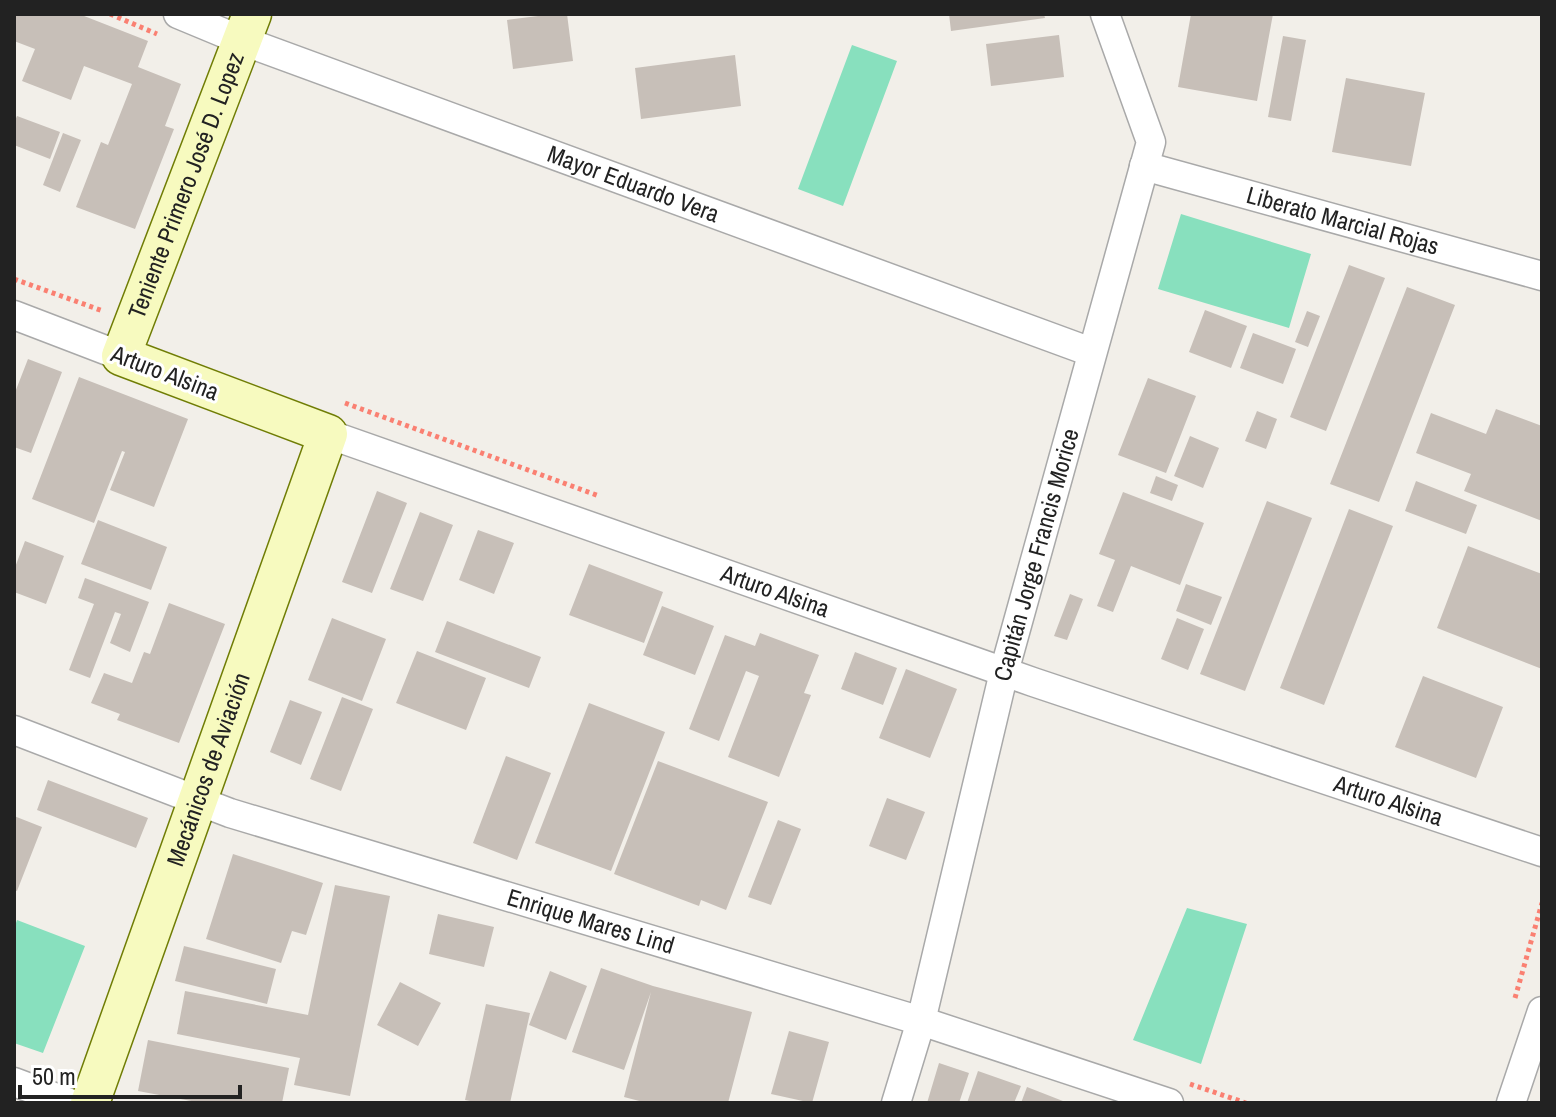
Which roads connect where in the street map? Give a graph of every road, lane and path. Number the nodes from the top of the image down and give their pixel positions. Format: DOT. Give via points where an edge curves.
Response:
graph roads {
  1 [pos="178,14"];
  2 [pos="1105,14"];
  3 [pos="247,28"];
  4 [pos="1144,166"];
  5 [pos="1542,276"];
  6 [pos="14,279"];
  7 [pos="110,307"];
  8 [pos="14,315"];
  9 [pos="1091,352"];
  10 [pos="121,356"];
  11 [pos="331,417"];
  12 [pos="602,497"];
  13 [pos="1004,672"];
  14 [pos="14,730"];
  15 [pos="196,802"];
  16 [pos="1542,852"];
  17 [pos="1542,1011"];
  18 [pos="921,1021"];
  19 [pos="14,1082"];
  20 [pos="70,1103"];
  21 [pos="90,1103"];
  22 [pos="896,1103"];
  23 [pos="1169,1103"];
  24 [pos="1511,1103"];
  1 -- 3 [label="street, Mayor Eduardo Vera"];
  2 -- 4 [label="street, Capitán Jorge Francis Morice" via="1151,142"];
  3 -- 9 [label="street, Mayor Eduardo Vera"];
  3 -- 10 [label="street, Teniente Primero José D. Lopez"];
  4 -- 5 [label="street, Liberato Marcial Rojas"];
  4 -- 9 [label="street, Capitán Jorge Francis Morice"];
  6 -- 7 [label="path, Arturo Alsina" via="101,312"];
  8 -- 10 [label="street, Arturo Alsina"];
  9 -- 13 [label="street, Capitán Jorge Francis Morice"];
  10 -- 11 [label="street, Arturo Alsina"];
  11 -- 12 [label="path"];
  11 -- 13 [label="street, Arturo Alsina"];
  11 -- 15 [label="street, Mecánicos de Aviación"];
  13 -- 16 [label="street, Arturo Alsina"];
  13 -- 18 [label="street, Capitán Jorge Francis Morice"];
  14 -- 15 [label="street, Enrique Mares Lind"];
  15 -- 18 [label="street, Enrique Mares Lind"];
  15 -- 21 [label="street, Mecánicos de Aviación"];
  17 -- 24 [label="street"];
  18 -- 22 [label="street, Capitán Jorge Francis Morice"];
  18 -- 23 [label="street, Enrique Mares Lind"];
  19 -- 20 [label="street"];
}
